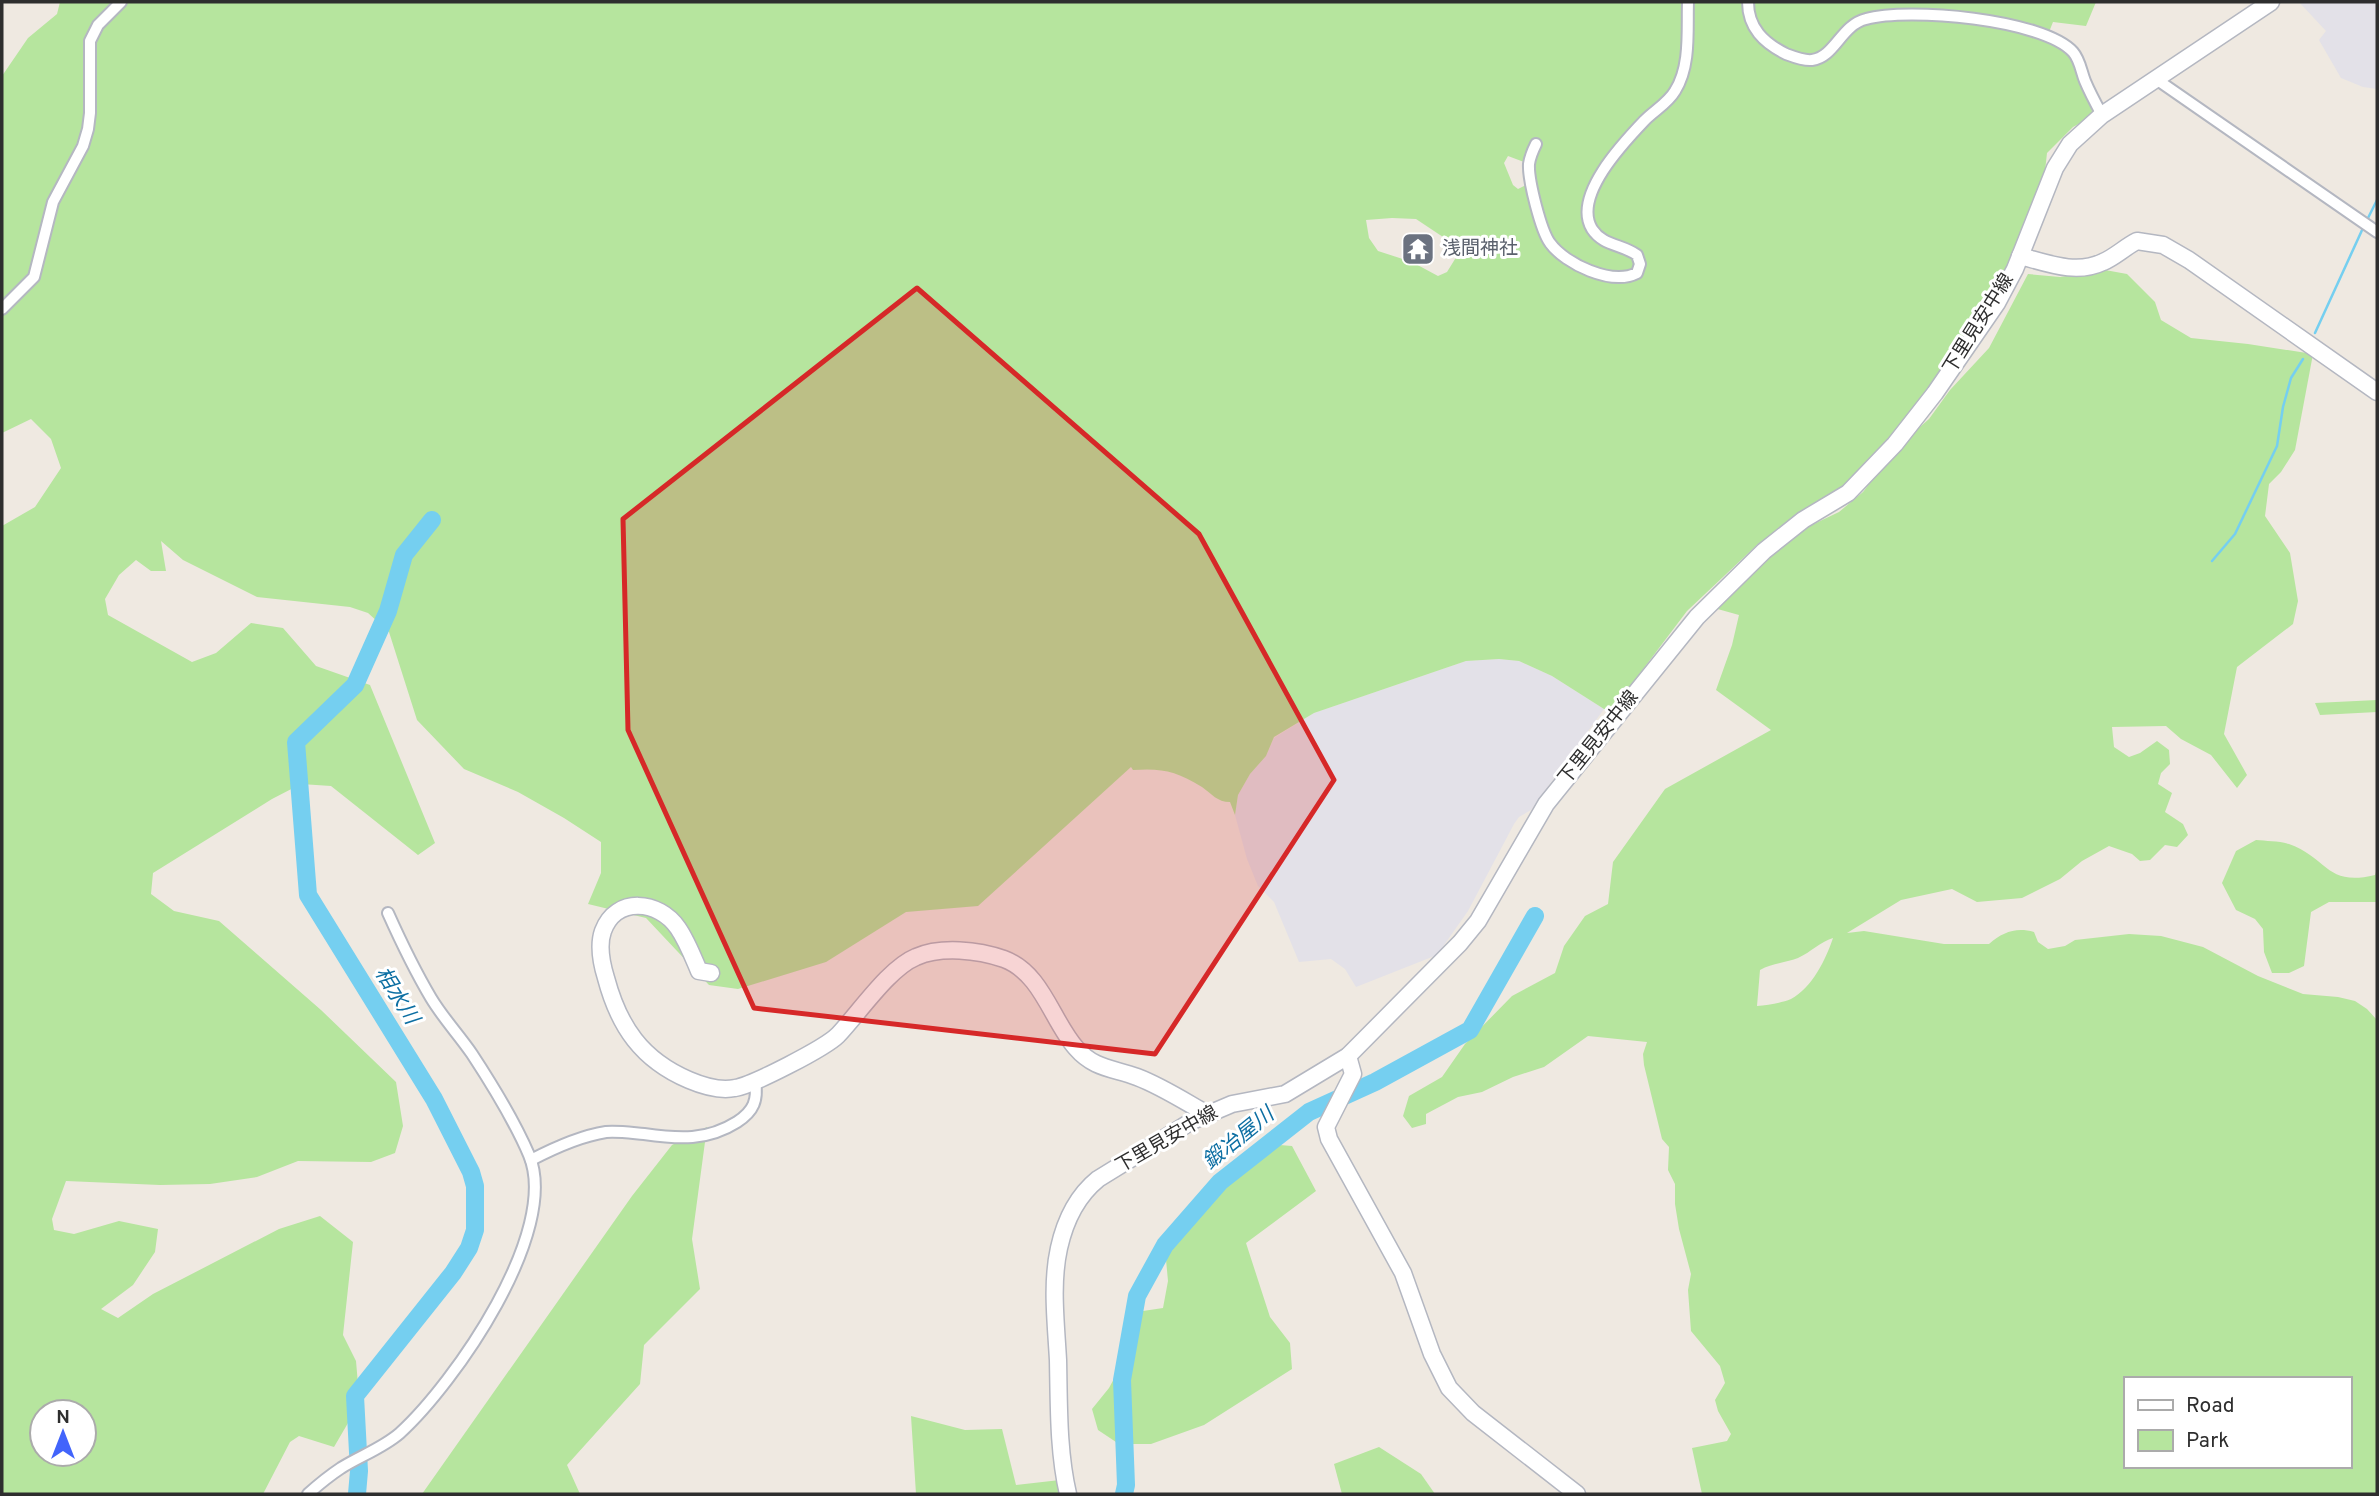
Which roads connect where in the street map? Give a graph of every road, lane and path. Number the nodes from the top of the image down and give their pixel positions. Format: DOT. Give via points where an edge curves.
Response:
graph roads {
  1 [pos="121,2"];
  2 [pos="1688,2"];
  3 [pos="1748,2"];
  4 [pos="2271,2"];
  5 [pos="2156,79"];
  6 [pos="2102,115"];
  7 [pos="1536,144"];
  8 [pos="2377,232"];
  9 [pos="2020,256"];
  10 [pos="2,309"];
  11 [pos="2377,392"];
  12 [pos="388,914"];
  13 [pos="711,973"];
  14 [pos="1348,1056"];
  15 [pos="755,1082"];
  16 [pos="1207,1114"];
  17 [pos="531,1160"];
  18 [pos="308,1494"];
  19 [pos="1068,1494"];
  20 [pos="1577,1494"];
  1 -- 10 [label="street" via="98,25 90,41 86,137 53,202 34,276"];
  2 -- 7 [label="street" via="1679,85 1603,168 1587,214 1597,235 1637,255 1637,273 1619,278 1591,272 1557,252 1540,223 1529,169"];
  3 -- 6 [label="street" via="1761,38 1793,57 1810,61 1830,51 1851,26 1878,17 1922,14 1963,18 2041,34 2065,45 2078,60"];
  4 -- 5 [label="main road, 下里見安中線"];
  5 -- 6 [label="main road, 下里見安中線"];
  5 -- 8 [label="street"];
  6 -- 9 [label="main road, 下里見安中線" via="2070,144 2055,168"];
  9 -- 11 [label="main road" via="2086,268 2105,262 2137,241 2163,245"];
  9 -- 14 [label="main road, 下里見安中線" via="1997,303 1895,443 1848,493 1764,551 1697,617 1546,804 1478,921"];
  12 -- 17 [label="street" via="433,1001 488,1079"];
  13 -- 15 [label="main road" via="699,971 678,928 662,912 646,905 627,907 609,918 602,934 602,965 613,1003 631,1037 655,1061 693,1082 720,1089"];
  14 -- 16 [label="main road, 下里見安中線" via="1285,1094"];
  14 -- 20 [label="main road" via="1353,1073 1326,1127 1329,1139 1403,1273 1449,1388 1473,1413"];
  15 -- 16 [label="main road" via="834,1038 900,965 918,956 968,952 1005,960 1023,971 1076,1048 1096,1065 1137,1077"];
  15 -- 17 [label="street" via="755,1105 744,1118 704,1137 608,1132"];
  16 -- 19 [label="main road, 下里見安中線" via="1084,1191 1059,1247 1055,1289 1061,1443"];
  17 -- 18 [label="street" via="531,1222 511,1276 476,1340 398,1434"];
}
